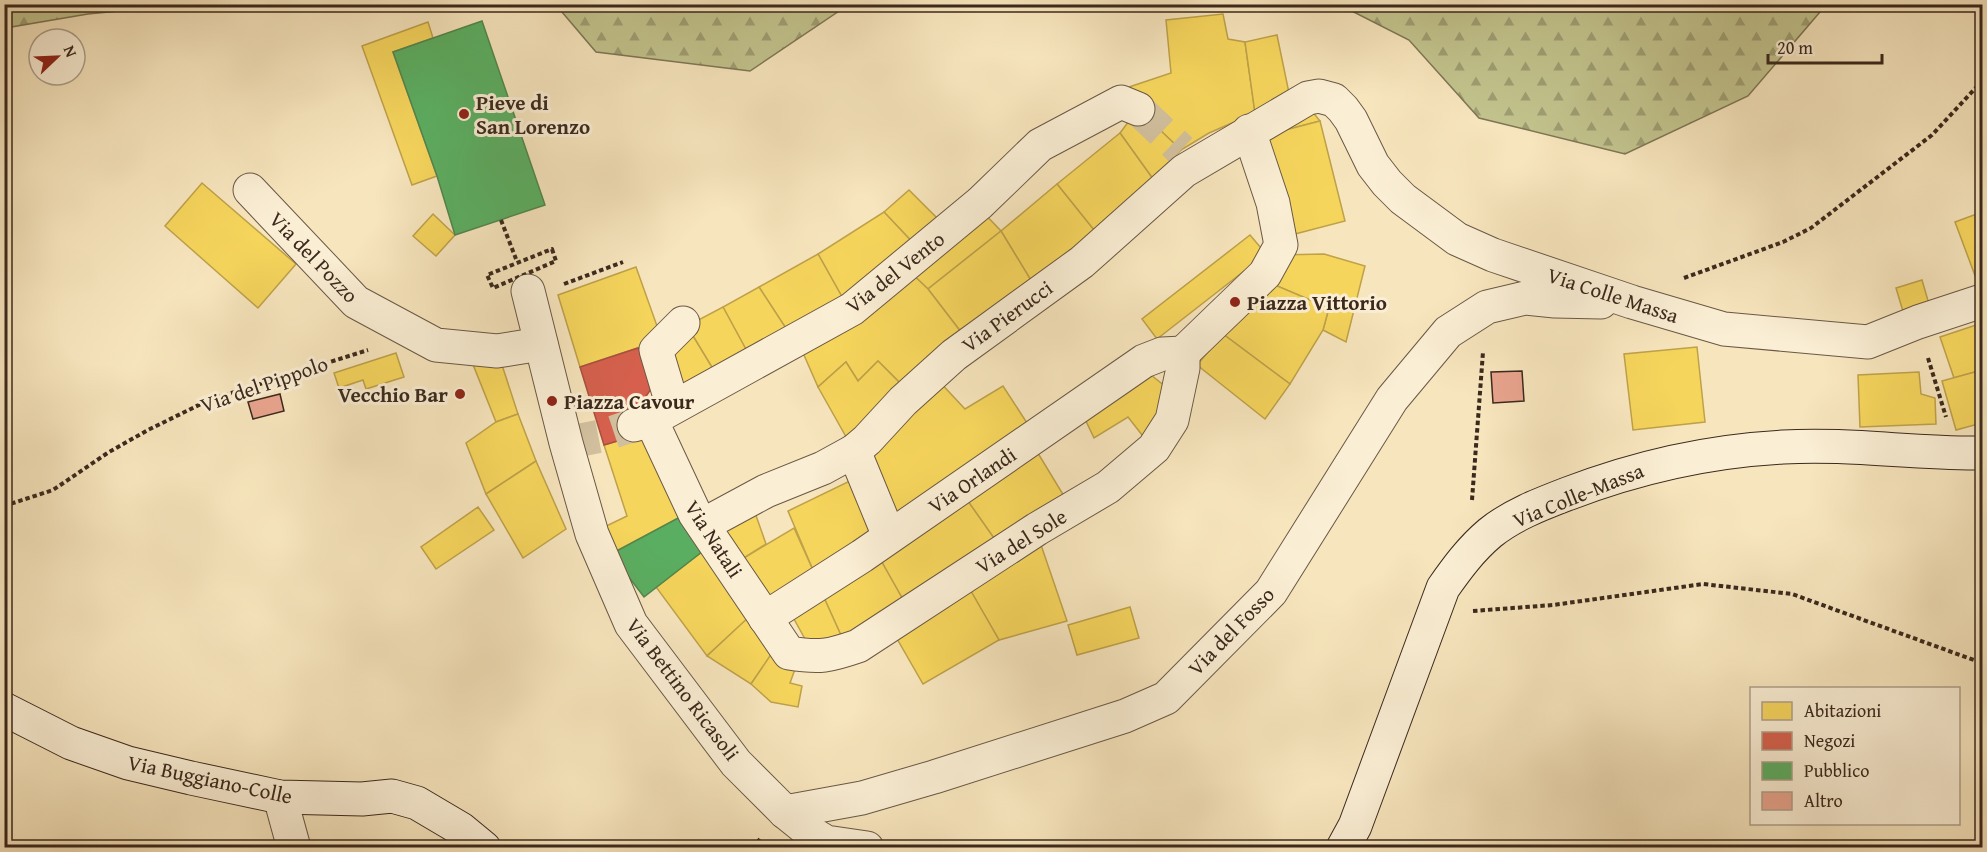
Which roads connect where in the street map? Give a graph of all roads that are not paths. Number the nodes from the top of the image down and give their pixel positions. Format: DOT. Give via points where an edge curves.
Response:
graph roads {
  1 [pos="1308,98"];
  2 [pos="1138,109"];
  3 [pos="1249,131"];
  4 [pos="250,190"];
  5 [pos="525,284"];
  6 [pos="1983,301"];
  7 [pos="1632,302"];
  8 [pos="683,323"];
  9 [pos="541,344"];
  10 [pos="1183,353"];
  11 [pos="653,417"];
  12 [pos="854,451"];
  13 [pos="1970,453"];
  14 [pos="703,525"];
  15 [pos="889,536"];
  16 [pos="765,618"];
  17 [pos="789,653"];
  18 [pos="4,709"];
  19 [pos="280,797"];
  20 [pos="785,812"];
  21 [pos="294,848"];
  22 [pos="484,848"];
  23 [pos="867,848"];
  24 [pos="1344,848"];
  1 -- 3 [label="street, Via Pierucci"];
  1 -- 7 [label="street, Via Colle Massa" via="1334,100 1351,120 1373,165 1387,183 1457,239 1492,255"];
  2 -- 11 [label="street, Via del Vento" via="1121,102 1040,145 980,203 852,309"];
  3 -- 10 [label="street" via="1273,203 1281,245 1265,274"];
  3 -- 12 [label="street, Via Pierucci" via="1187,158 1184,171 1082,262 954,355"];
  4 -- 9 [label="street, Via del Pozzo" via="356,302 435,345 497,351"];
  5 -- 9 [label="street, Via Bettino Ricasoli"];
  6 -- 7 [label="street, Via Colle Massa" via="1868,342 1724,329"];
  7 -- 20 [label="street, Via del Fosso" via="1524,298 1487,307 1448,332 1392,399 1271,592 1166,698 1125,717 934,777 862,798"];
  8 -- 11 [label="street, Via Natali" via="656,350"];
  9 -- 20 [label="street, Via Bettino Ricasoli" via="592,534 631,624 736,763"];
  10 -- 15 [label="street, Via Orlandi" via="1162,354 1144,362"];
  10 -- 17 [label="street, Via del Sole" via="1172,420 1154,448 1108,487 858,646 830,656"];
  11 -- 14 [label="street, Via Natali" via="668,460"];
  12 -- 14 [label="street, Via Pierucci"];
  12 -- 15 [label="street"];
  13 -- 24 [label="street, Via Colle-Massa" via="1783,447 1702,455 1592,484 1511,519 1466,557 1443,588"];
  14 -- 16 [label="street, Via Natali"];
  15 -- 16 [label="street, Via Orlandi"];
  16 -- 17 [label="street, Via Natali"];
  18 -- 19 [label="street, Via Buggiano-Colle" via="71,742 128,763"];
  19 -- 21 [label="street"];
  19 -- 22 [label="street, Via Buggiano-Colle" via="362,800 392,796 439,815"];
  20 -- 23 [label="street, Via Bettino Ricasoli" via="826,842"];
}
